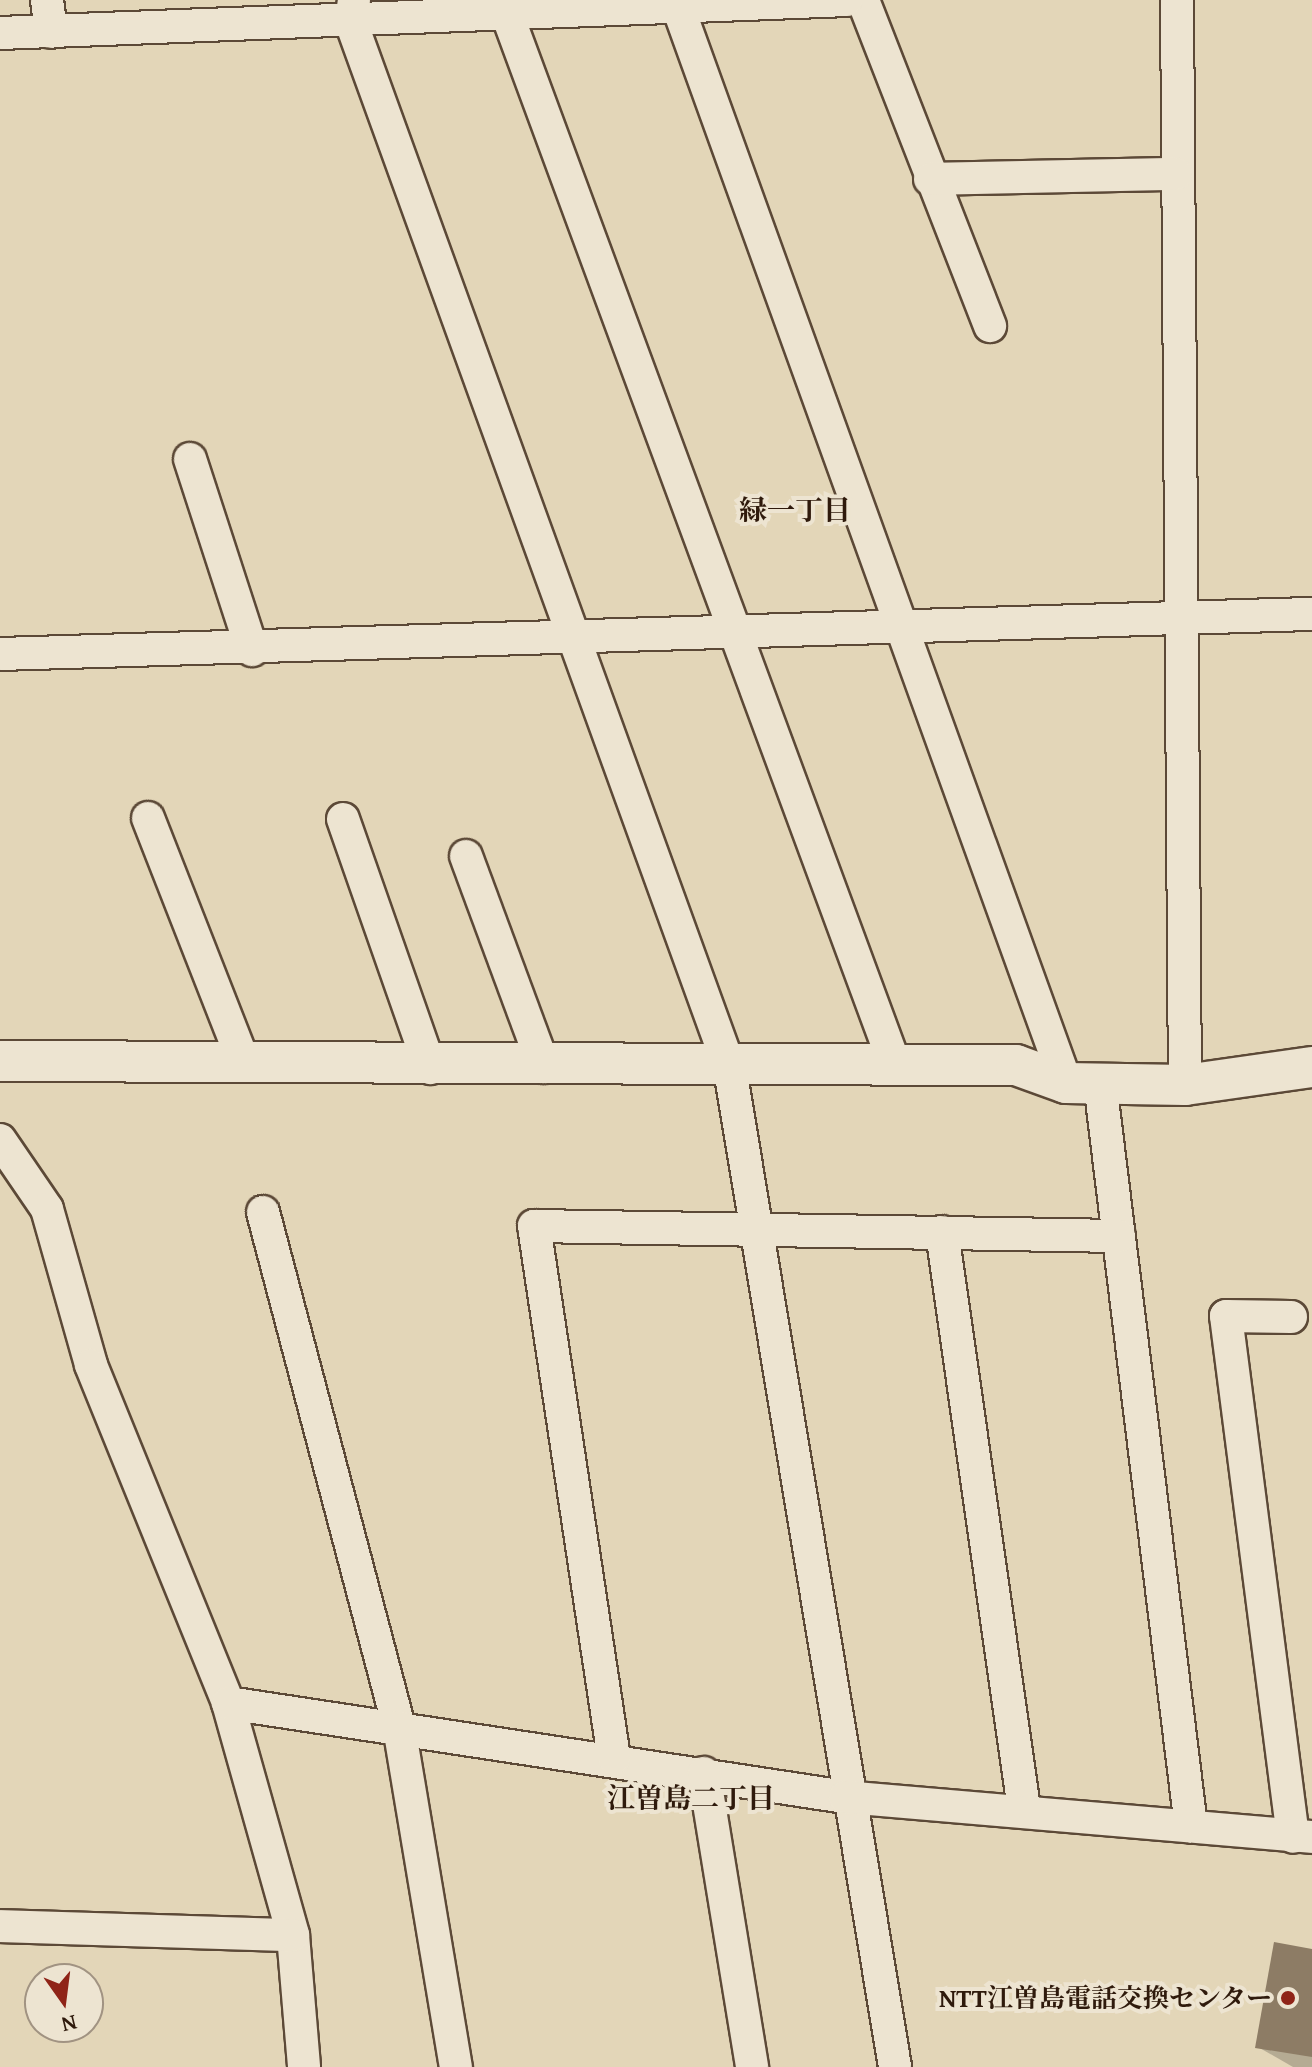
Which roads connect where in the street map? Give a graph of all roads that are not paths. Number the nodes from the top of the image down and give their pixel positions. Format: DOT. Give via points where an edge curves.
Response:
graph roads {
  1 [pos="47,0"];
  2 [pos="814,0"];
  3 [pos="846,0"];
  4 [pos="863,0"];
  5 [pos="1177,0"];
  6 [pos="678,7"];
  7 [pos="352,11"];
  8 [pos="507,14"];
  9 [pos="51,32"];
  10 [pos="0,33"];
  11 [pos="1176,174"];
  12 [pos="930,179"];
  13 [pos="990,326"];
  14 [pos="190,459"];
  15 [pos="1312,614"];
  16 [pos="1183,621"];
  17 [pos="904,628"];
  18 [pos="738,632"];
  19 [pos="572,636"];
  20 [pos="252,650"];
  21 [pos="0,654"];
  22 [pos="148,818"];
  23 [pos="343,819"];
  24 [pos="466,856"];
  25 [pos="0,1061"];
  26 [pos="245,1065"];
  27 [pos="895,1065"];
  28 [pos="544,1067"];
  29 [pos="1312,1067"];
  30 [pos="430,1068"];
  31 [pos="730,1069"];
  32 [pos="1083,1083"];
  33 [pos="1185,1085"];
  34 [pos="0,1140"];
  35 [pos="263,1212"];
  36 [pos="760,1228"];
  37 [pos="942,1232"];
  38 [pos="1119,1236"];
  39 [pos="1291,1317"];
  40 [pos="228,1703"];
  41 [pos="399,1727"];
  42 [pos="614,1758"];
  43 [pos="704,1773"];
  44 [pos="845,1797"];
  45 [pos="1024,1809"];
  46 [pos="1191,1826"];
  47 [pos="1303,1837"];
  48 [pos="0,1926"];
  49 [pos="293,1935"];
  50 [pos="304,2067"];
  51 [pos="456,2067"];
  52 [pos="752,2067"];
  53 [pos="895,2067"];
  1 -- 9 [label="street"];
  2 -- 3 [label="street"];
  2 -- 6 [label="street"];
  4 -- 12 [label="street"];
  5 -- 11 [label="street"];
  6 -- 8 [label="street"];
  6 -- 17 [label="street"];
  7 -- 8 [label="street"];
  7 -- 9 [label="street"];
  7 -- 19 [label="street"];
  8 -- 18 [label="street"];
  9 -- 10 [label="street"];
  11 -- 12 [label="street"];
  11 -- 16 [label="street"];
  12 -- 13 [label="street"];
  14 -- 20 [label="street"];
  15 -- 16 [label="street"];
  16 -- 17 [label="street"];
  16 -- 33 [label="street"];
  17 -- 18 [label="street"];
  17 -- 32 [label="street"];
  18 -- 19 [label="street"];
  18 -- 27 [label="street"];
  19 -- 20 [label="street"];
  19 -- 31 [label="street"];
  20 -- 21 [label="street"];
  22 -- 26 [label="street"];
  23 -- 30 [label="street"];
  24 -- 28 [label="street"];
  25 -- 26 [label="street"];
  26 -- 30 [label="street"];
  27 -- 31 [label="street"];
  27 -- 32 [label="street" via="1016,1065"];
  28 -- 30 [label="street"];
  28 -- 31 [label="street"];
  29 -- 33 [label="street"];
  31 -- 36 [label="street"];
  32 -- 33 [label="street"];
  32 -- 38 [label="street"];
  34 -- 40 [label="street" via="47,1209 91,1365"];
  35 -- 41 [label="street"];
  36 -- 37 [label="street"];
  36 -- 42 [label="street" via="534,1226"];
  36 -- 44 [label="street"];
  37 -- 38 [label="street"];
  37 -- 45 [label="street"];
  38 -- 46 [label="street"];
  39 -- 47 [label="street" via="1226,1316"];
  40 -- 41 [label="street"];
  40 -- 49 [label="street"];
  41 -- 42 [label="street"];
  41 -- 51 [label="street"];
  42 -- 43 [label="street"];
  43 -- 44 [label="street"];
  43 -- 52 [label="street"];
  44 -- 45 [label="street"];
  44 -- 53 [label="street"];
  45 -- 46 [label="street"];
  46 -- 47 [label="street"];
  48 -- 49 [label="street"];
  49 -- 50 [label="street"];
}
